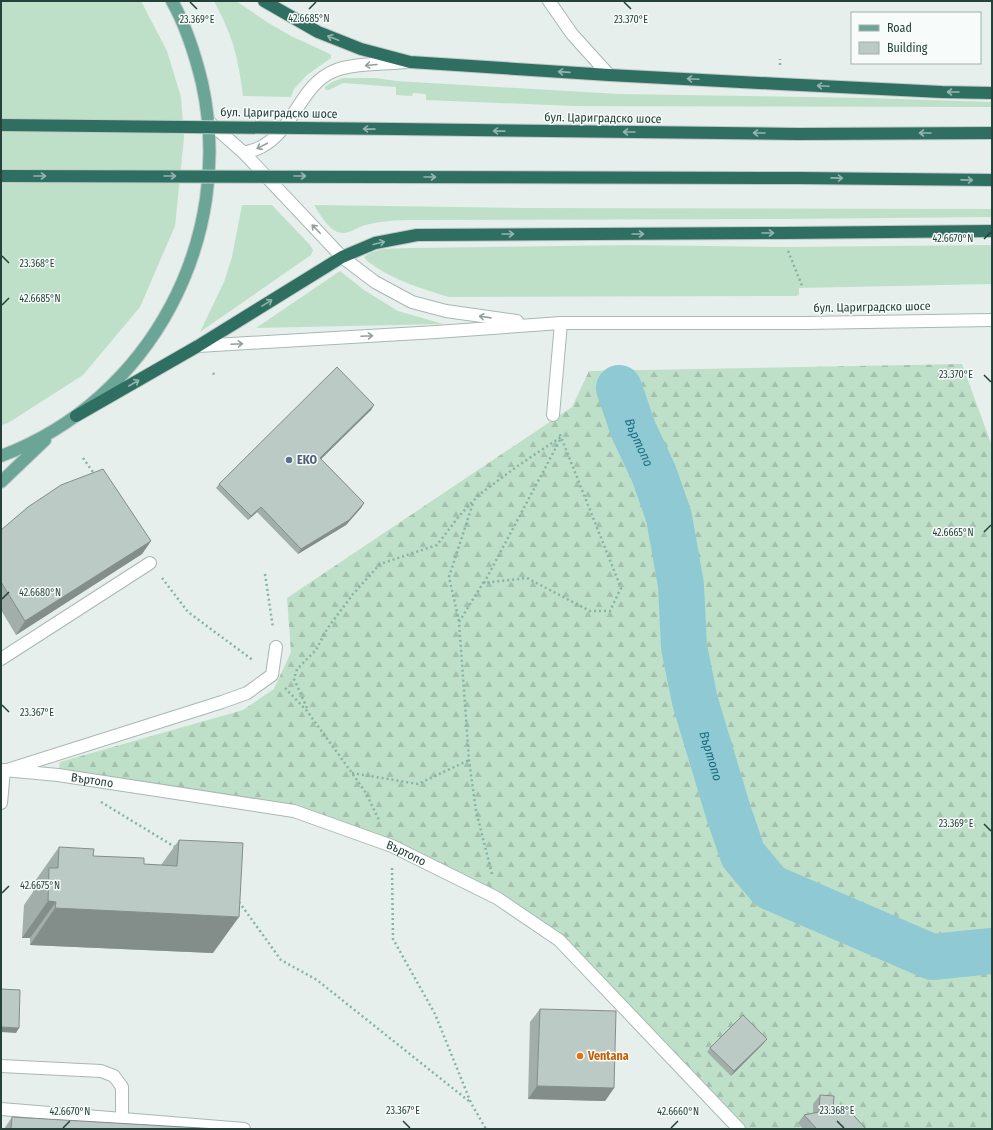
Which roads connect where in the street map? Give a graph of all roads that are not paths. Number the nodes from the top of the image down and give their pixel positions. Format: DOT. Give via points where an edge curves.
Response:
graph roads {
  1 [pos="172,1"];
  2 [pos="264,1"];
  3 [pos="549,1"];
  4 [pos="410,62"];
  5 [pos="609,75"];
  6 [pos="992,92"];
  7 [pos="209,121"];
  8 [pos="1,125"];
  9 [pos="992,133"];
  10 [pos="244,153"];
  11 [pos="1,176"];
  12 [pos="992,180"];
  13 [pos="992,231"];
  14 [pos="342,257"];
  15 [pos="992,320"];
  16 [pos="561,324"];
  17 [pos="538,325"];
  18 [pos="198,346"];
  19 [pos="552,415"];
  20 [pos="76,416"];
  21 [pos="57,428"];
  22 [pos="1,456"];
  23 [pos="1,482"];
  24 [pos="150,563"];
  25 [pos="276,647"];
  26 [pos="1,659"];
  27 [pos="2,769"];
  28 [pos="1,803"];
  29 [pos="1,1066"];
  30 [pos="1,1110"];
  31 [pos="122,1119"];
  32 [pos="730,1124"];
  33 [pos="244,1129"];
  34 [pos="739,1129"];
  1 -- 7 [label="main road" via="196,59"];
  4 -- 2 [label="highway, one-way" via="361,49 318,32"];
  3 -- 5 [label="street" via="572,34"];
  5 -- 4 [label="highway, one-way"];
  4 -- 10 [label="street, one-way" via="347,67 328,74 313,85 280,132 260,148"];
  6 -- 5 [label="highway, one-way" via="942,92"];
  7 -- 10 [label="street, бул. Цариградско шосе"];
  7 -- 20 [label="main road" via="210,163 206,205 196,246 181,286 162,323 137,358 108,389"];
  9 -- 8 [label="highway, бул. Цариградско шосе, one-way, bridge" via="798,134"];
  14 -- 10 [label="street, бул. Цариградско шосе, one-way"];
  11 -- 12 [label="highway, one-way, bridge"];
  14 -- 13 [label="highway, one-way" via="375,243 417,235"];
  17 -- 14 [label="street, бул. Цариградско шосе, one-way" via="446,311 412,302 375,282"];
  18 -- 14 [label="highway, one-way"];
  15 -- 16 [label="street, бул. Цариградско шосе"];
  16 -- 17 [label="street, бул. Цариградско шосе"];
  16 -- 19 [label="street"];
  18 -- 17 [label="street, бул. Цариградско шосе, one-way"];
  20 -- 18 [label="highway, one-way"];
  20 -- 21 [label="main road"];
  21 -- 22 [label="main road" via="18,450"];
  21 -- 23 [label="main road"];
  24 -- 26 [label="street"];
  25 -- 27 [label="street" via="272,675 247,693"];
  27 -- 28 [label="street"];
  27 -- 32 [label="street, Въртопо" via="58,775 294,811 392,846 497,898 559,940"];
  29 -- 31 [label="street" via="101,1071 114,1076 122,1088"];
  30 -- 31 [label="street"];
  31 -- 33 [label="street"];
  32 -- 34 [label="street, Въртопо"];
}
